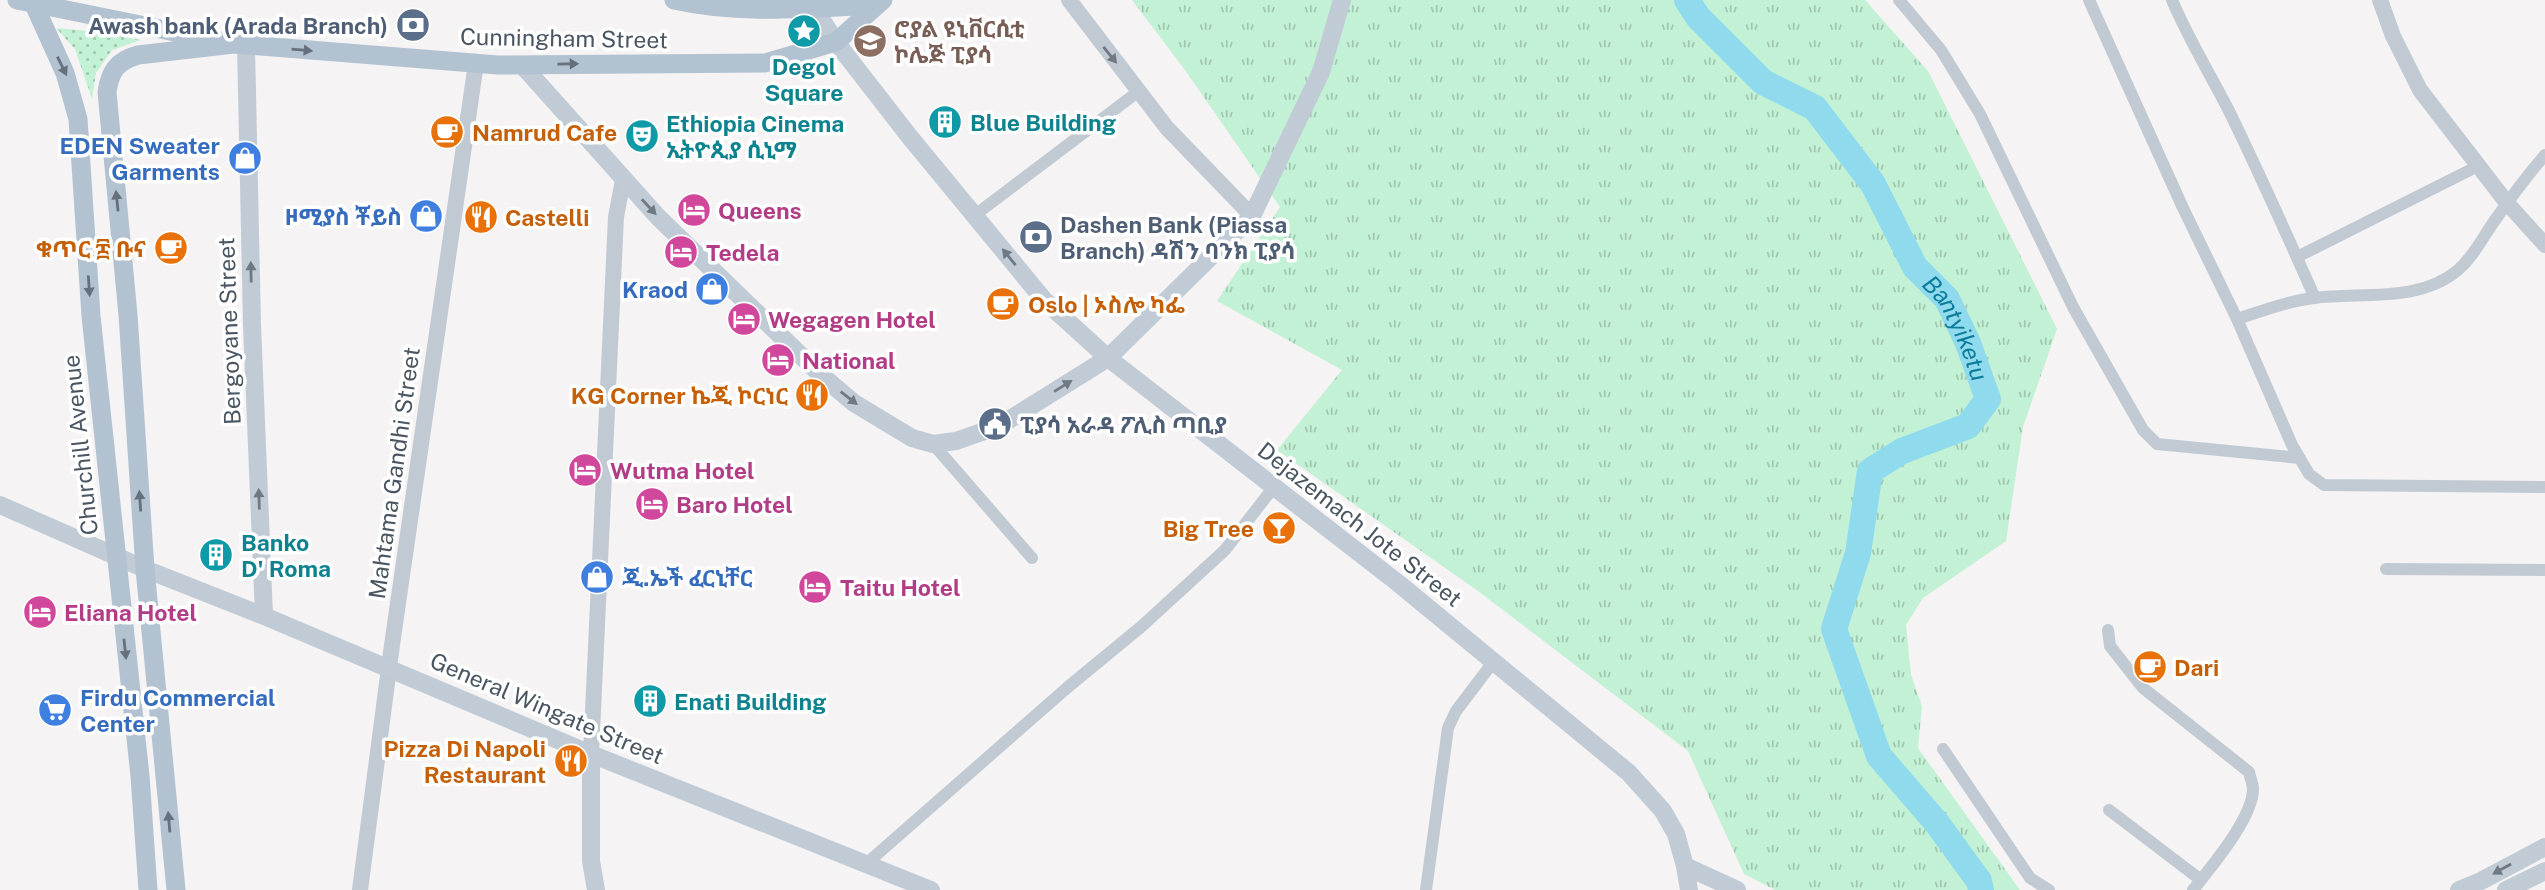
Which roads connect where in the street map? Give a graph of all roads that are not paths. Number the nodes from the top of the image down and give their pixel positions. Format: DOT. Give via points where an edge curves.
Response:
graph roads {
  1 [pos="674,0"];
  2 [pos="1069,0"];
  3 [pos="1342,0"];
  4 [pos="1899,0"];
  5 [pos="2089,0"];
  6 [pos="2172,0"];
  7 [pos="2380,0"];
  8 [pos="28,1"];
  9 [pos="880,2"];
  10 [pos="811,4"];
  11 [pos="836,42"];
  12 [pos="240,44"];
  13 [pos="475,63"];
  14 [pos="522,65"];
  15 [pos="1139,91"];
  16 [pos="2545,155"];
  17 [pos="2478,166"];
  18 [pos="623,180"];
  19 [pos="2507,203"];
  20 [pos="975,215"];
  21 [pos="1252,216"];
  22 [pos="2545,246"];
  23 [pos="2297,257"];
  24 [pos="2315,298"];
  25 [pos="2237,319"];
  26 [pos="1108,358"];
  27 [pos="933,444"];
  28 [pos="2300,458"];
  29 [pos="2545,487"];
  30 [pos="1273,488"];
  31 [pos="0,505"];
  32 [pos="116,557"];
  33 [pos="1032,558"];
  34 [pos="145,569"];
  35 [pos="2386,569"];
  36 [pos="2545,570"];
  37 [pos="264,616"];
  38 [pos="2108,630"];
  39 [pos="1494,661"];
  40 [pos="389,669"];
  41 [pos="1943,749"];
  42 [pos="591,754"];
  43 [pos="2109,810"];
  44 [pos="2545,847"];
  45 [pos="866,864"];
  46 [pos="1685,866"];
  47 [pos="2545,871"];
  48 [pos="2197,885"];
  49 [pos="148,890"];
  50 [pos="176,890"];
  51 [pos="360,890"];
  52 [pos="596,890"];
  53 [pos="931,890"];
  54 [pos="1426,890"];
  55 [pos="1689,890"];
  56 [pos="1737,890"];
  57 [pos="2049,890"];
  58 [pos="2459,890"];
  59 [pos="2506,890"];
  1 -- 10 [label="main road" via="704,7 770,10"];
  2 -- 15 [label="street, one-way"];
  3 -- 21 [label="main road" via="1321,72"];
  4 -- 28 [label="street" via="1941,50 1980,114 2073,307 2143,430 2157,444"];
  5 -- 25 [label="street"];
  6 -- 23 [label="street" via="2268,189"];
  7 -- 17 [label="street" via="2420,90"];
  8 -- 12 [label="main road, Cunningham Street"];
  8 -- 32 [label="main road, Churchill Avenue, one-way" via="65,73 78,119 91,316"];
  9 -- 10 [label="main road"];
  9 -- 11 [label="main road, Cunningham Street"];
  10 -- 11 [label="main road, Dejazemach Jote Street"];
  14 -- 11 [label="main road, Cunningham Street, one-way" via="765,63"];
  11 -- 20 [label="main road, Dejazemach Jote Street"];
  12 -- 13 [label="main road, Cunningham Street, one-way"];
  34 -- 12 [label="main road, Cunningham Street, one-way" via="128,315 107,109 109,78 116,65 138,55"];
  37 -- 12 [label="main road, Bergoyane Street, one-way"];
  13 -- 14 [label="main road, Cunningham Street"];
  13 -- 40 [label="street, Mahtama Gandhi Street"];
  14 -- 18 [label="main road"];
  15 -- 20 [label="street"];
  15 -- 21 [label="street" via="1167,128"];
  16 -- 19 [label="street"];
  17 -- 19 [label="street"];
  17 -- 23 [label="street"];
  18 -- 27 [label="main road, one-way" via="822,376 866,410 912,438"];
  18 -- 42 [label="street" via="616,217"];
  19 -- 22 [label="street"];
  19 -- 24 [label="street" via="2475,252 2457,271 2430,286 2400,294"];
  26 -- 20 [label="main road, Dejazemach Jote Street, one-way" via="1044,300"];
  21 -- 26 [label="main road"];
  23 -- 24 [label="street"];
  24 -- 25 [label="street"];
  25 -- 28 [label="street"];
  27 -- 26 [label="main road, one-way" via="999,426"];
  26 -- 30 [label="main road, Dejazemach Jote Street"];
  27 -- 33 [label="street"];
  28 -- 29 [label="street" via="2309,474 2324,485"];
  30 -- 39 [label="main road, Dejazemach Jote Street"];
  30 -- 45 [label="street" via="1225,550"];
  31 -- 32 [label="main road, General Wingate Street"];
  32 -- 34 [label="main road, General Wingate Street"];
  32 -- 49 [label="main road, Churchill Avenue, one-way"];
  34 -- 37 [label="main road, General Wingate Street"];
  50 -- 34 [label="main road, one-way"];
  35 -- 36 [label="street"];
  37 -- 40 [label="main road, General Wingate Street"];
  38 -- 48 [label="street" via="2110,646 2143,688 2249,772 2253,789 2247,810 2226,848"];
  39 -- 46 [label="main road, Dejazemach Jote Street" via="1629,773 1663,811"];
  39 -- 54 [label="street" via="1448,728"];
  40 -- 42 [label="main road, General Wingate Street"];
  40 -- 51 [label="street, Mahtama Gandhi Street"];
  41 -- 57 [label="street" via="2030,878"];
  42 -- 45 [label="main road, General Wingate Street"];
  42 -- 52 [label="main road" via="591,861"];
  43 -- 48 [label="street"];
  44 -- 58 [label="main road, one-way"];
  45 -- 53 [label="main road, General Wingate Street"];
  46 -- 55 [label="main road, Dejazemach Jote Street"];
  46 -- 56 [label="main road"];
  47 -- 59 [label="main road"];
}
